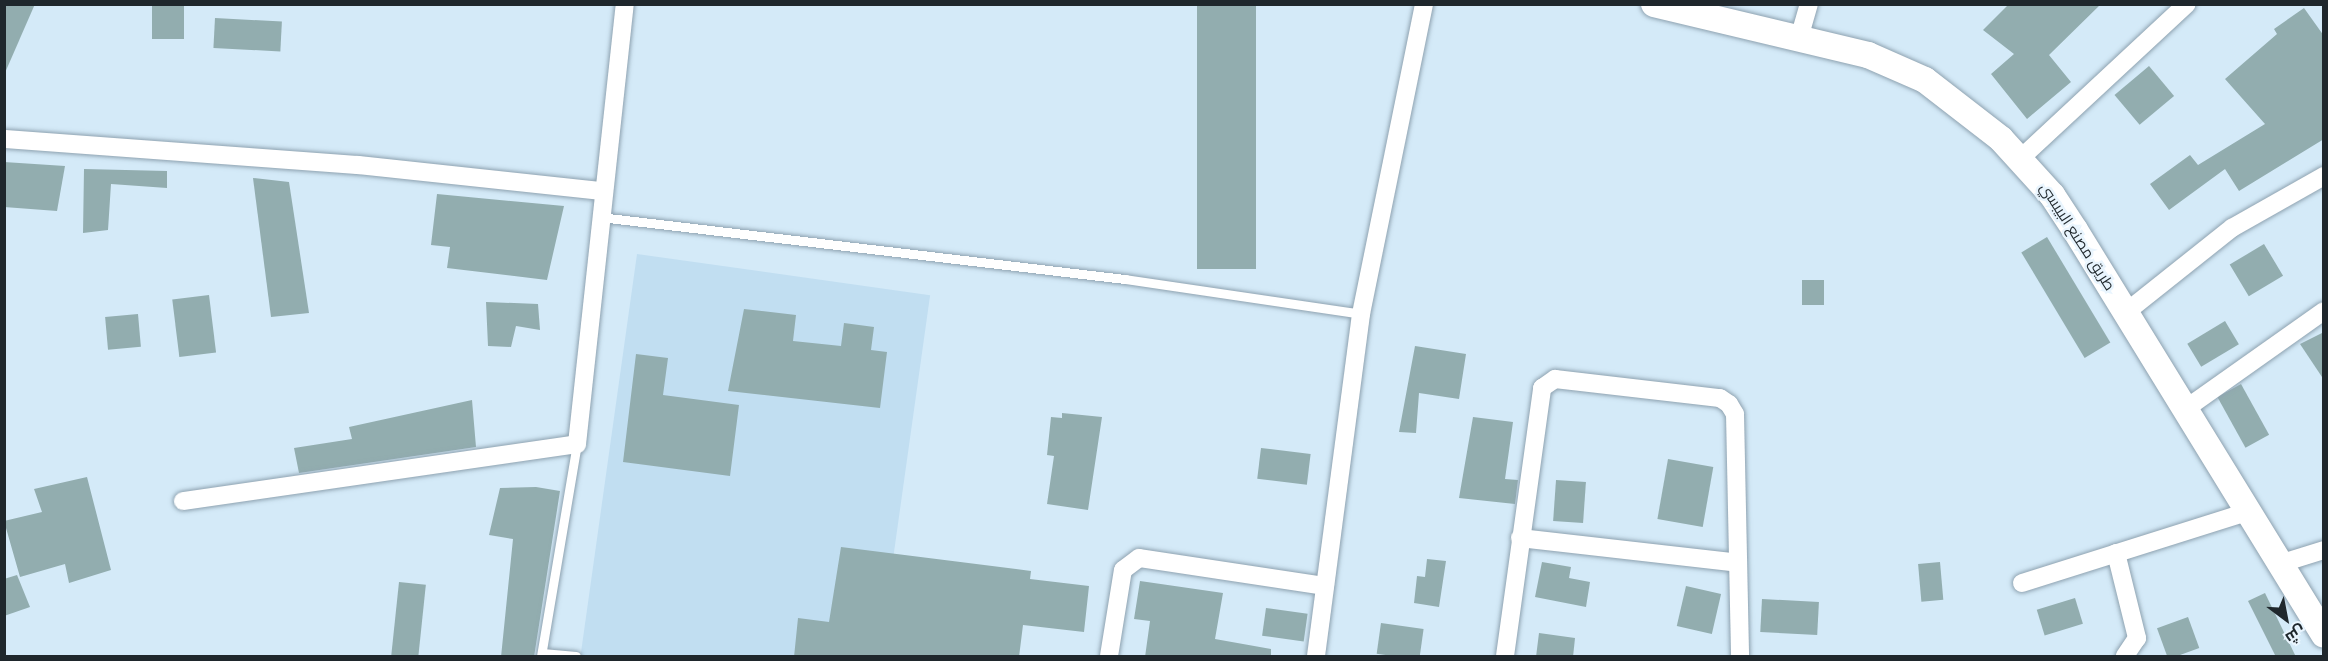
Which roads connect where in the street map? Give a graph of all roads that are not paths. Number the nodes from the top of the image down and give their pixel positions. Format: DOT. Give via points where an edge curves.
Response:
graph roads {
  1 [pos="625,4"];
  2 [pos="1424,4"];
  3 [pos="1654,4"];
  4 [pos="1809,4"];
  5 [pos="2187,4"];
  6 [pos="1800,35"];
  7 [pos="4,139"];
  8 [pos="2021,158"];
  9 [pos="2324,176"];
  10 [pos="603,191"];
  11 [pos="600,217"];
  12 [pos="2324,311"];
  13 [pos="2125,313"];
  14 [pos="1360,314"];
  15 [pos="2184,410"];
  16 [pos="577,444"];
  17 [pos="183,501"];
  18 [pos="2247,512"];
  19 [pos="1520,538"];
  20 [pos="2324,550"];
  21 [pos="2116,553"];
  22 [pos="1738,563"];
  23 [pos="2279,564"];
  24 [pos="2022,583"];
  25 [pos="1325,586"];
  26 [pos="2324,635"];
  27 [pos="541,655"];
  28 [pos="576,657"];
  29 [pos="1109,657"];
  30 [pos="1316,657"];
  31 [pos="1505,657"];
  32 [pos="1740,657"];
  33 [pos="2125,657"];
  1 -- 10 [label="street"];
  2 -- 14 [label="street"];
  3 -- 6 [label="main road, طريق مصنع البيبسي"];
  4 -- 6 [label="street"];
  5 -- 8 [label="street"];
  6 -- 8 [label="main road, طريق مصنع البيبسي" via="1925,80"];
  7 -- 10 [label="street" via="358,165"];
  8 -- 13 [label="main road, طريق مصنع البيبسي" via="2052,195"];
  9 -- 13 [label="street" via="2232,228"];
  10 -- 11 [label="street"];
  11 -- 14 [label="lane" via="1125,279"];
  11 -- 16 [label="street"];
  12 -- 15 [label="street"];
  13 -- 15 [label="main road, طريق مصنع البيبسي"];
  14 -- 25 [label="street"];
  15 -- 18 [label="main road, طريق مصنع البيبسي"];
  16 -- 17 [label="street"];
  16 -- 27 [label="lane"];
  18 -- 21 [label="street"];
  18 -- 23 [label="main road, طريق مصنع البيبسي"];
  19 -- 22 [label="street"];
  19 -- 22 [label="street" via="1542,388 1555,379 1645,387 1720,398 1735,414"];
  19 -- 31 [label="street"];
  20 -- 23 [label="street"];
  21 -- 24 [label="street"];
  21 -- 33 [label="street" via="2137,638"];
  22 -- 32 [label="street"];
  23 -- 26 [label="main road, طريق مصنع البيبسي"];
  25 -- 29 [label="street" via="1139,558 1123,570"];
  25 -- 30 [label="street"];
  27 -- 28 [label="lane"];
}
